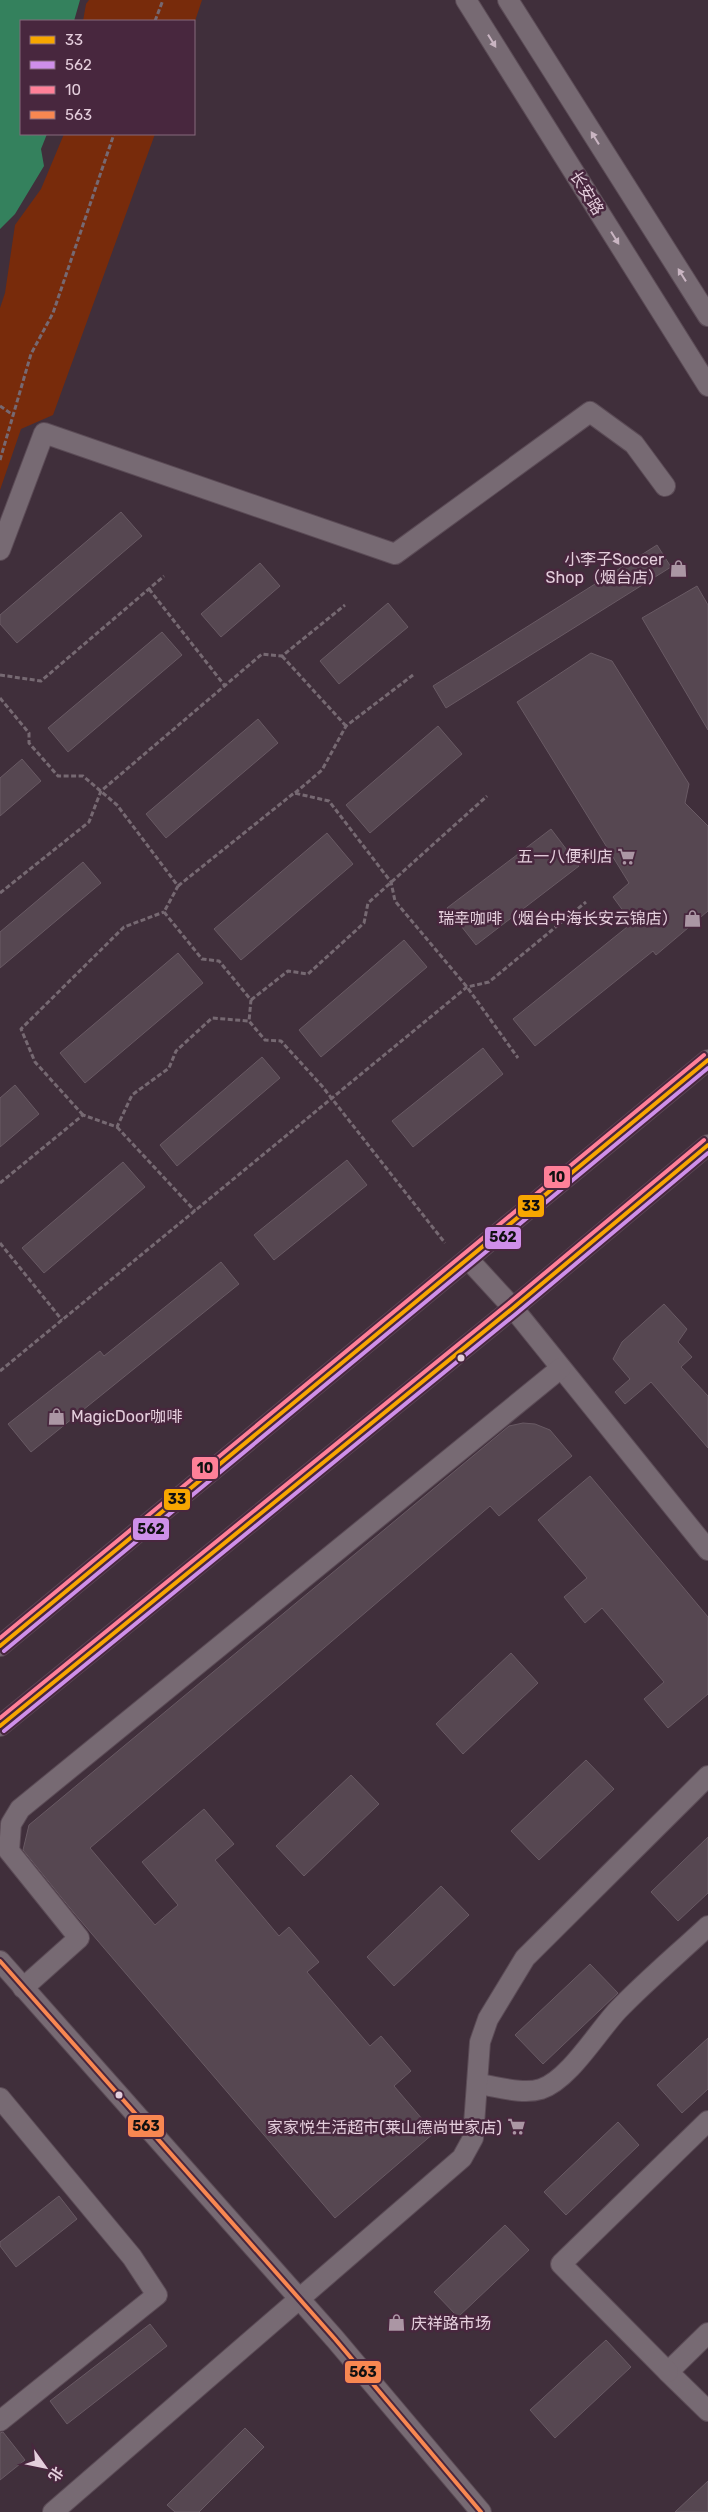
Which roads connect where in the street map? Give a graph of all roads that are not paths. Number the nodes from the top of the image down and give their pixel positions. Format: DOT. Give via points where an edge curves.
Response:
graph roads {
  1 [pos="466,0"];
  2 [pos="508,0"];
  3 [pos="708,316"];
  4 [pos="708,386"];
  5 [pos="665,486"];
  6 [pos="0,550"];
  7 [pos="708,1060"];
  8 [pos="708,1146"];
  9 [pos="468,1259"];
  10 [pos="513,1308"];
  11 [pos="561,1368"];
  12 [pos="708,1550"];
  13 [pos="0,1646"];
  14 [pos="0,1726"];
  15 [pos="708,1776"];
  16 [pos="704,1938"];
  17 [pos="0,1961"];
  18 [pos="23,1988"];
  19 [pos="477,2084"];
  20 [pos="0,2098"];
  21 [pos="708,2121"];
  22 [pos="298,2298"];
  23 [pos="708,2334"];
  24 [pos="668,2372"];
  25 [pos="708,2411"];
  26 [pos="0,2421"];
  27 [pos="53,2512"];
  28 [pos="481,2512"];
  1 -- 4 [label="street, 长安路, one-way"];
  3 -- 2 [label="street, one-way"];
  5 -- 6 [label="street" via="634,444 590,412 394,554 44,433"];
  7 -- 9 [label="street"];
  8 -- 10 [label="street"];
  9 -- 10 [label="street"];
  9 -- 13 [label="street"];
  10 -- 11 [label="street"];
  10 -- 14 [label="street"];
  11 -- 12 [label="street"];
  11 -- 18 [label="street" via="20,1809 12,1824 8,1852 79,1938"];
  15 -- 19 [label="street" via="525,1958 488,2019 480,2042"];
  16 -- 19 [label="street" via="618,2010 596,2039 552,2084 526,2090"];
  17 -- 18 [label="street"];
  18 -- 22 [label="street"];
  19 -- 22 [label="street" via="473,2138 462,2158"];
  20 -- 26 [label="street" via="132,2257 157,2295"];
  21 -- 24 [label="street" via="561,2264"];
  22 -- 27 [label="street"];
  22 -- 28 [label="street"];
  23 -- 24 [label="street"];
  24 -- 25 [label="street"];
}
